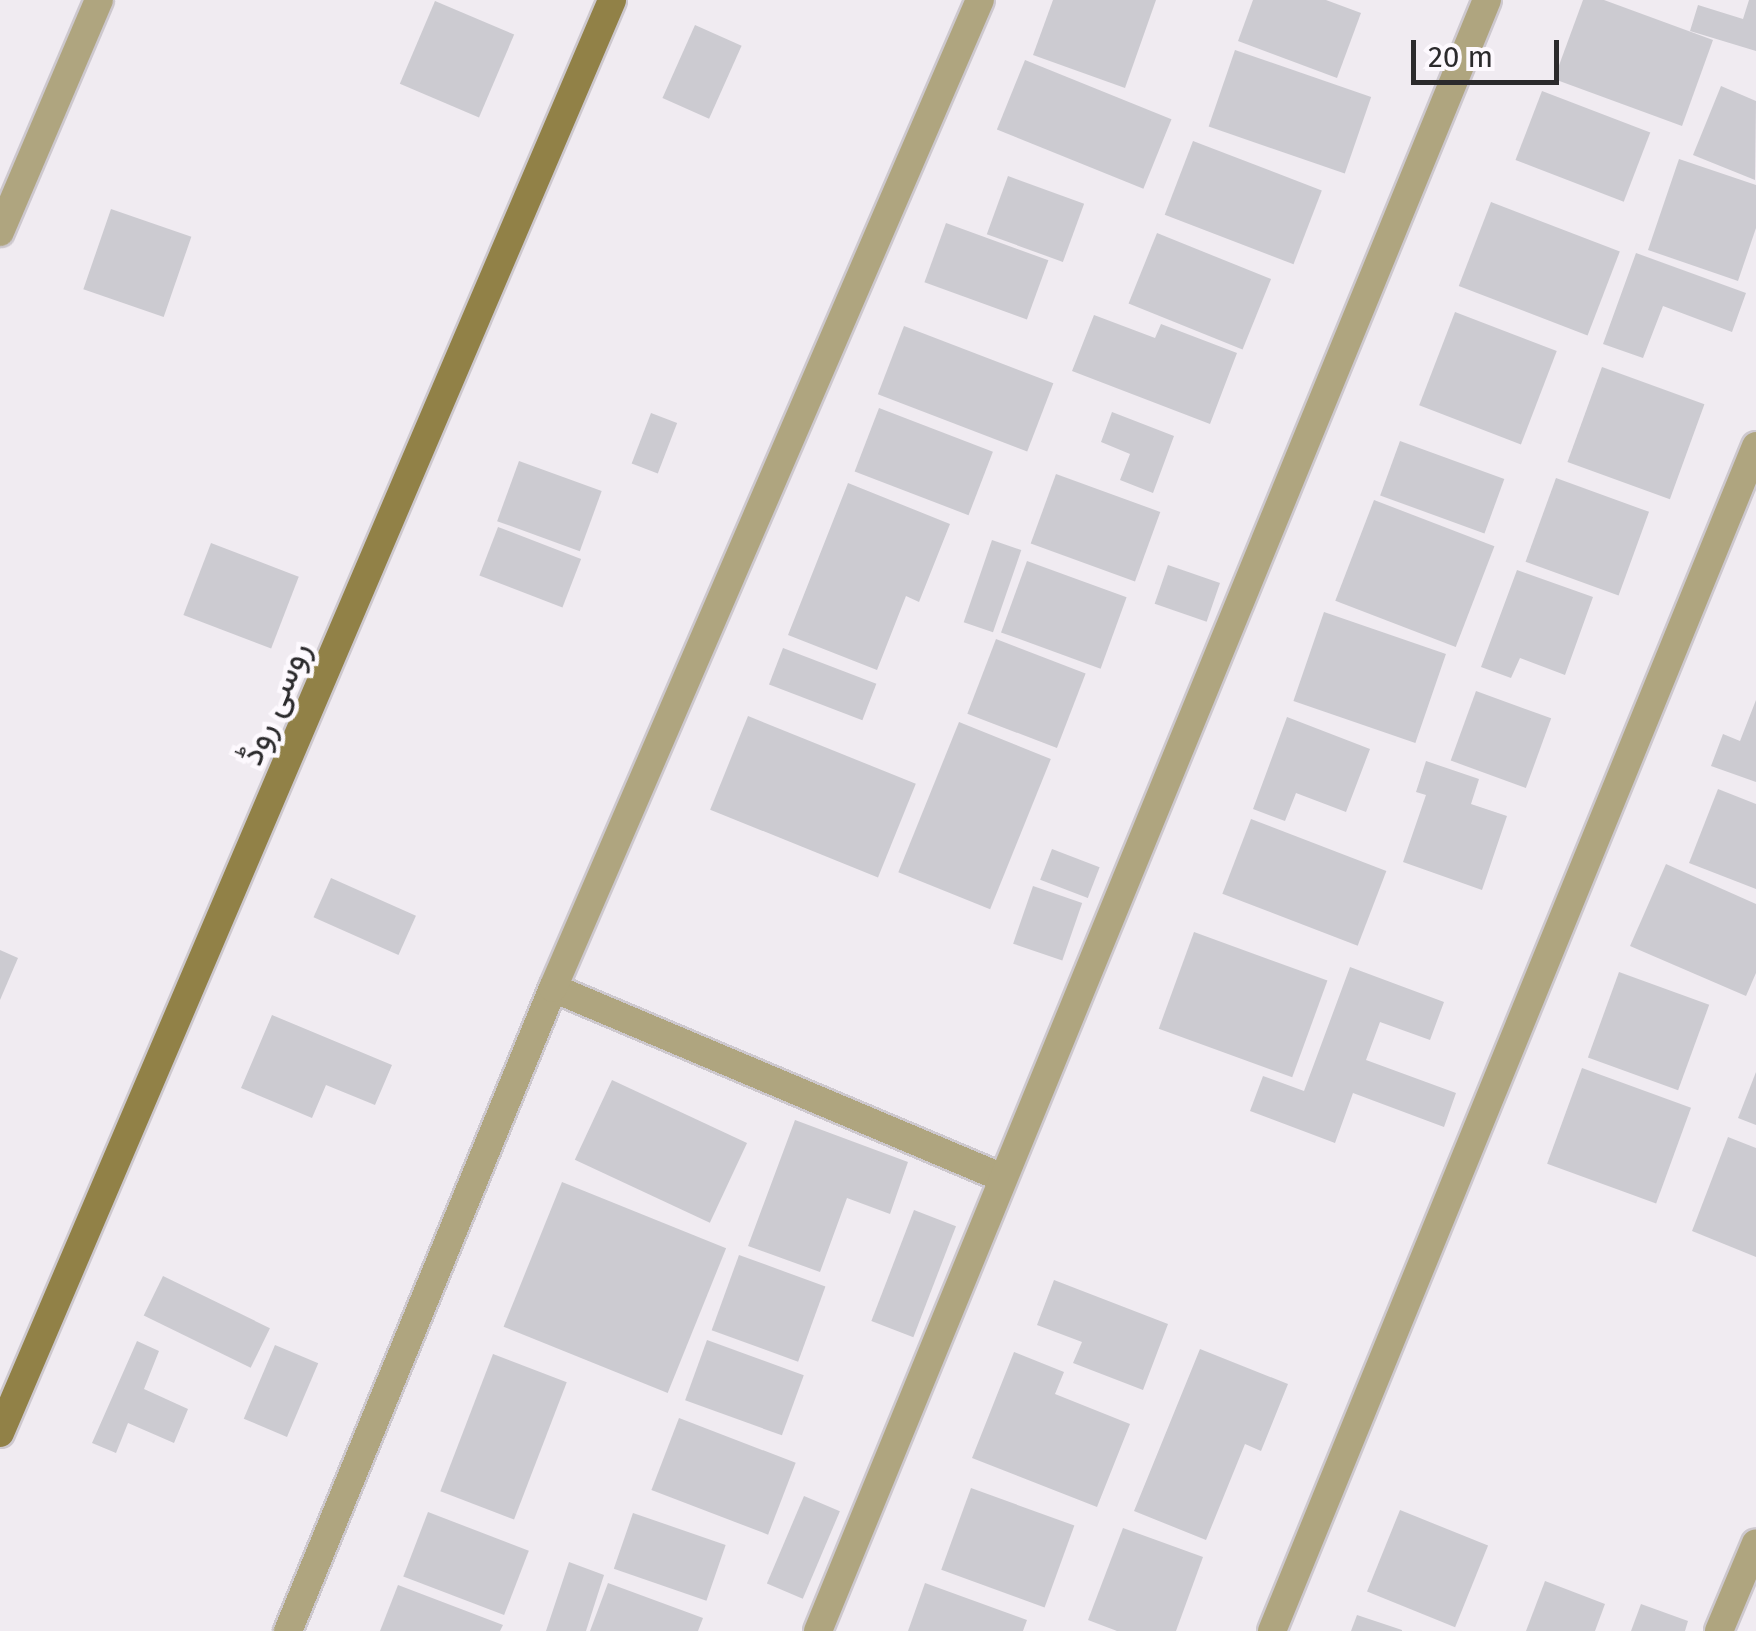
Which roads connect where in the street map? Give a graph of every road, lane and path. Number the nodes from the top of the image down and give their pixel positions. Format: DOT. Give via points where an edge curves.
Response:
graph roads {
  1 [pos="99,0"];
  2 [pos="612,0"];
  3 [pos="980,0"];
  4 [pos="1488,0"];
  5 [pos="0,232"];
  6 [pos="1756,446"];
  7 [pos="553,988"];
  8 [pos="1001,1177"];
  9 [pos="0,1433"];
  10 [pos="1756,1543"];
  11 [pos="288,1631"];
  12 [pos="818,1631"];
  13 [pos="1272,1631"];
  14 [pos="1719,1631"];
  1 -- 5 [label="street"];
  2 -- 9 [label="main road, روسی روڈ"];
  3 -- 7 [label="street"];
  4 -- 8 [label="street"];
  6 -- 13 [label="street"];
  7 -- 8 [label="street"];
  7 -- 11 [label="street"];
  8 -- 12 [label="street"];
  10 -- 14 [label="street"];
}
